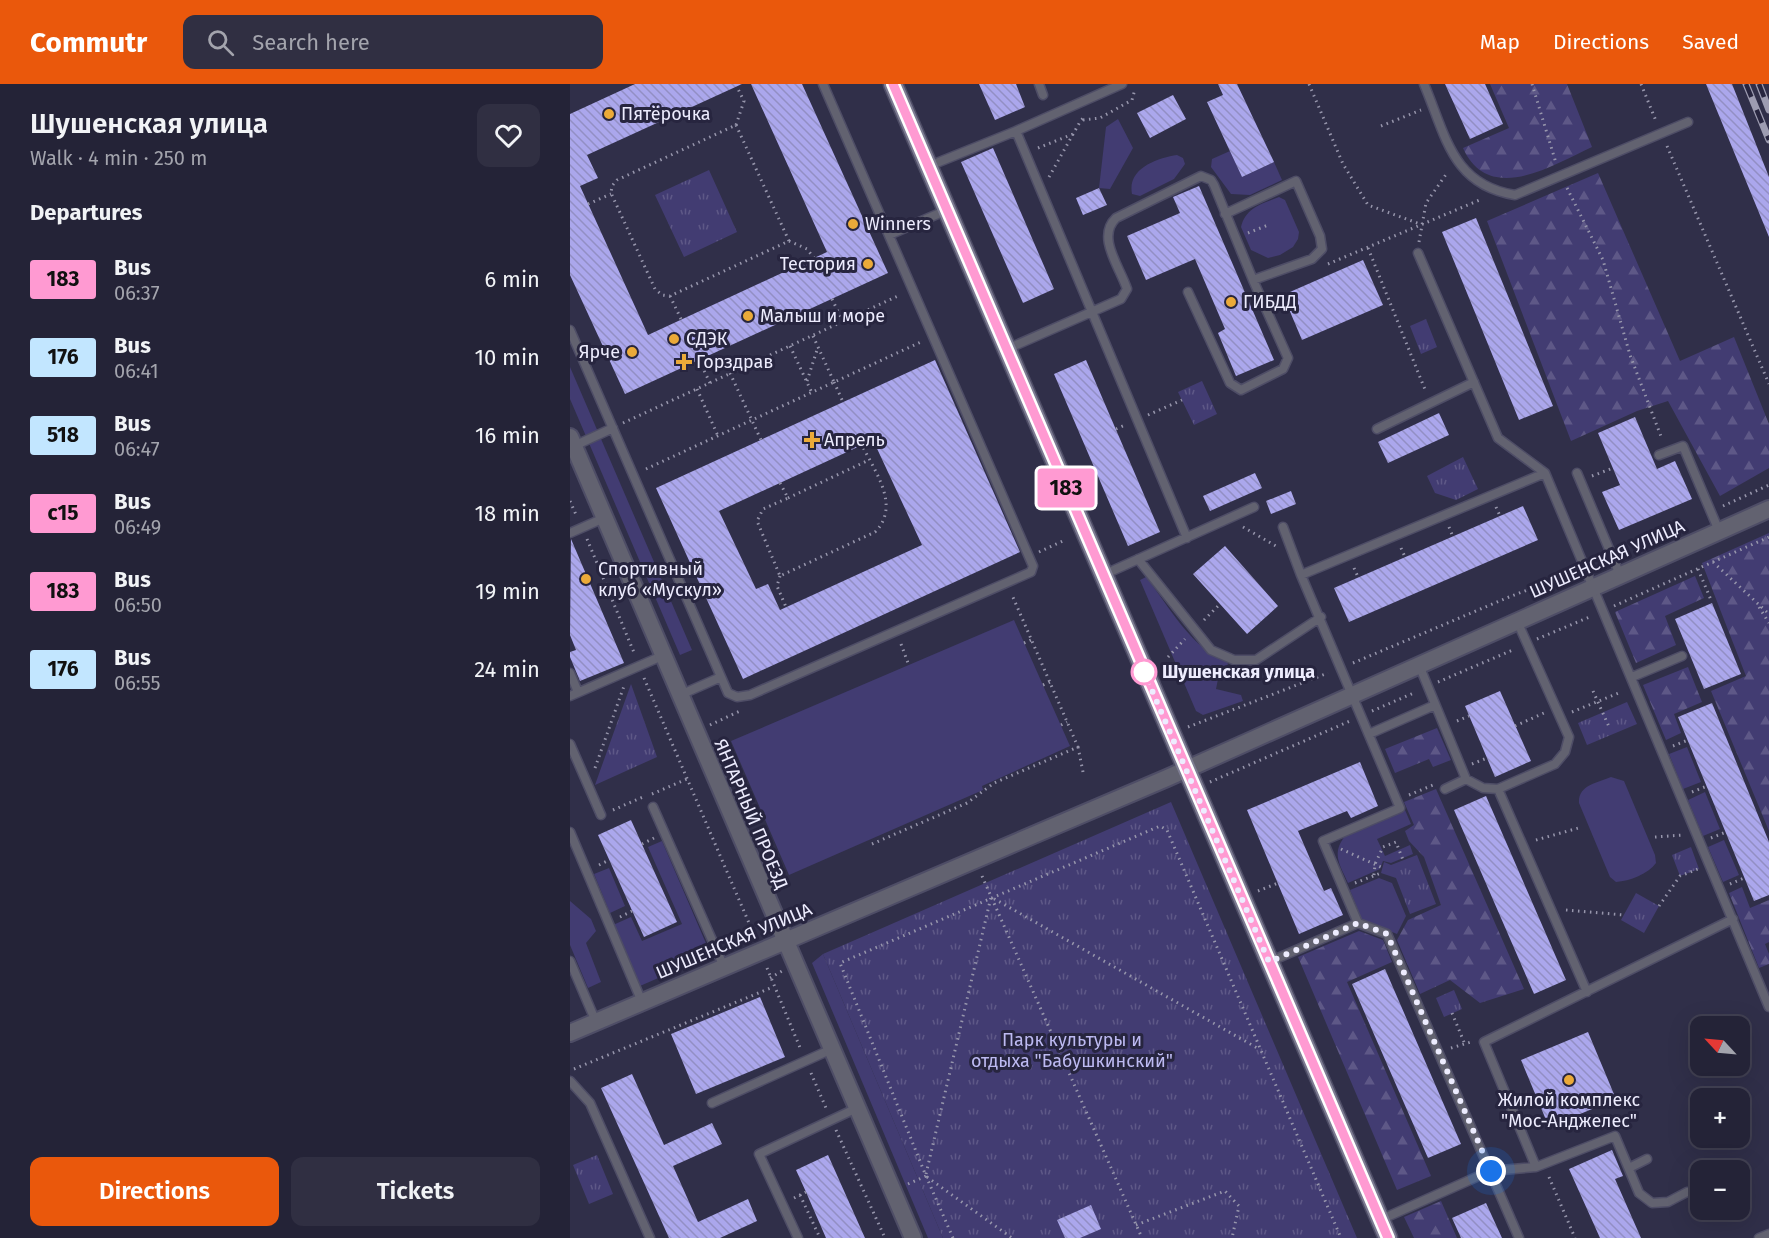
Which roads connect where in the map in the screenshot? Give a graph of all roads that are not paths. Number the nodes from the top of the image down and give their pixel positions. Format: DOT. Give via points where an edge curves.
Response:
graph roads {
  1 [pos="823,84"];
  2 [pos="893,84"];
  3 [pos="1039,84"];
  4 [pos="1122,84"];
  5 [pos="1424,84"];
  6 [pos="1044,95"];
  7 [pos="1688,122"];
  8 [pos="1016,131"];
  9 [pos="928,166"];
  10 [pos="947,210"];
  11 [pos="1225,214"];
  12 [pos="889,235"];
  13 [pos="1418,253"];
  14 [pos="1253,280"];
  15 [pos="1188,292"];
  16 [pos="1092,312"];
  17 [pos="570,330"];
  18 [pos="1006,349"];
  19 [pos="1474,382"];
  20 [pos="613,428"];
  21 [pos="1377,429"];
  22 [pos="572,442"];
  23 [pos="1663,454"];
  24 [pos="1545,473"];
  25 [pos="1579,477"];
  26 [pos="1254,507"];
  27 [pos="1769,509"];
  28 [pos="604,518"];
  29 [pos="1283,528"];
  30 [pos="1719,531"];
  31 [pos="570,533"];
  32 [pos="1187,537"];
  33 [pos="1138,559"];
  34 [pos="1103,575"];
  35 [pos="1301,575"];
  36 [pos="1620,575"];
  37 [pos="1594,586"];
  38 [pos="1321,617"];
  39 [pos="1517,621"];
  40 [pos="662,656"];
  41 [pos="1682,656"];
  42 [pos="1419,665"];
  43 [pos="570,674"];
  44 [pos="721,677"];
  45 [pos="1634,682"];
  46 [pos="574,694"];
  47 [pos="1352,695"];
  48 [pos="679,696"];
  49 [pos="1436,705"];
  50 [pos="1369,734"];
  51 [pos="570,744"];
  52 [pos="1185,770"];
  53 [pos="1466,779"];
  54 [pos="1445,789"];
  55 [pos="1498,789"];
  56 [pos="653,807"];
  57 [pos="601,815"];
  58 [pos="570,832"];
  59 [pos="1733,919"];
  60 [pos="1358,923"];
  61 [pos="785,940"];
  62 [pos="570,961"];
  63 [pos="1269,962"];
  64 [pos="724,967"];
  65 [pos="1587,992"];
  66 [pos="642,1002"];
  67 [pos="1769,1007"];
  68 [pos="596,1022"];
  69 [pos="570,1033"];
  70 [pos="832,1049"];
  71 [pos="570,1081"];
  72 [pos="712,1102"];
  73 [pos="857,1108"];
  74 [pos="1647,1159"];
  75 [pos="1540,1166"];
  76 [pos="1629,1168"];
  77 [pos="1491,1171"];
  78 [pos="1687,1192"];
  79 [pos="1380,1220"];
  80 [pos="1769,1234"];
  81 [pos="650,1238"];
  82 [pos="798,1238"];
  83 [pos="913,1238"];
  84 [pos="1388,1238"];
  85 [pos="1520,1238"];
  86 [pos="1759,1238"];
  1 -- 12 [label="lane"];
  2 -- 9 [label="street"];
  3 -- 6 [label="lane"];
  4 -- 8 [label="lane"];
  5 -- 7 [label="lane" via="1460,167 1469,177 1497,192 1515,195"];
  8 -- 9 [label="lane"];
  8 -- 16 [label="lane"];
  9 -- 10 [label="street"];
  10 -- 12 [label="lane"];
  10 -- 18 [label="street"];
  11 -- 14 [label="lane"];
  11 -- 14 [label="lane" via="1296,181 1320,236 1322,249 1312,259"];
  11 -- 16 [label="lane" via="1210,180 1201,176 1116,218 1108,227 1107,238 1126,289 1121,299"];
  12 -- 44 [label="lane" via="1030,557 1032,570 747,696 728,693"];
  13 -- 19 [label="lane"];
  14 -- 15 [label="lane" via="1288,358 1283,369 1241,390 1230,383"];
  16 -- 18 [label="lane"];
  16 -- 32 [label="lane"];
  17 -- 20 [label="lane"];
  18 -- 34 [label="street"];
  19 -- 21 [label="lane"];
  19 -- 24 [label="lane" via="1498,438"];
  20 -- 22 [label="lane"];
  20 -- 44 [label="lane"];
  22 -- 28 [label="street, ЯНТАРНЫЙ ПРОЕЗД"];
  23 -- 30 [label="lane" via="1683,446"];
  24 -- 35 [label="lane"];
  24 -- 37 [label="lane"];
  25 -- 36 [label="lane"];
  26 -- 32 [label="lane"];
  27 -- 30 [label="street, ШУШЕНСКАЯ УЛИЦА"];
  28 -- 31 [label="lane"];
  28 -- 40 [label="street, ЯНТАРНЫЙ ПРОЕЗД"];
  29 -- 35 [label="lane"];
  30 -- 36 [label="street, ШУШЕНСКАЯ УЛИЦА"];
  32 -- 33 [label="lane"];
  33 -- 34 [label="lane"];
  33 -- 38 [label="lane" via="1211,650 1234,660 1256,660"];
  34 -- 52 [label="street"];
  35 -- 38 [label="lane"];
  36 -- 37 [label="street, ШУШЕНСКАЯ УЛИЦА"];
  37 -- 39 [label="street, ШУШЕНСКАЯ УЛИЦА"];
  37 -- 45 [label="lane"];
  38 -- 47 [label="lane"];
  39 -- 42 [label="street, ШУШЕНСКАЯ УЛИЦА"];
  39 -- 55 [label="lane" via="1569,737 1565,752 1555,764"];
  40 -- 46 [label="lane"];
  40 -- 48 [label="street, ЯНТАРНЫЙ ПРОЕЗД"];
  41 -- 45 [label="lane"];
  42 -- 47 [label="street, ШУШЕНСКАЯ УЛИЦА"];
  42 -- 49 [label="lane"];
  43 -- 46 [label="lane"];
  44 -- 48 [label="lane"];
  45 -- 59 [label="lane"];
  47 -- 50 [label="lane"];
  47 -- 52 [label="street, ШУШЕНСКАЯ УЛИЦА"];
  48 -- 61 [label="street, ЯНТАРНЫЙ ПРОЕЗД"];
  49 -- 50 [label="lane"];
  49 -- 53 [label="lane"];
  50 -- 60 [label="lane" via="1400,808 1323,841"];
  51 -- 57 [label="lane"];
  52 -- 61 [label="street, ШУШЕНСКАЯ УЛИЦА"];
  52 -- 63 [label="street"];
  53 -- 54 [label="lane"];
  53 -- 55 [label="lane" via="1483,788"];
  55 -- 65 [label="lane"];
  56 -- 64 [label="lane"];
  58 -- 66 [label="lane"];
  59 -- 65 [label="lane"];
  59 -- 67 [label="lane"];
  60 -- 63 [label="lane"];
  60 -- 77 [label="lane" via="1387,934"];
  61 -- 64 [label="street, ШУШЕНСКАЯ УЛИЦА"];
  61 -- 70 [label="street, ЯНТАРНЫЙ ПРОЕЗД"];
  62 -- 68 [label="lane"];
  63 -- 79 [label="street"];
  64 -- 66 [label="street, ШУШЕНСКАЯ УЛИЦА"];
  65 -- 75 [label="lane" via="1484,1042"];
  66 -- 68 [label="street, ШУШЕНСКАЯ УЛИЦА"];
  68 -- 69 [label="street, ШУШЕНСКАЯ УЛИЦА"];
  70 -- 72 [label="lane"];
  70 -- 73 [label="street, ЯНТАРНЫЙ ПРОЕЗД"];
  71 -- 81 [label="lane" via="590,1103"];
  73 -- 82 [label="lane" via="759,1154"];
  73 -- 83 [label="street, ЯНТАРНЫЙ ПРОЕЗД"];
  74 -- 76 [label="lane"];
  75 -- 76 [label="lane" via="1615,1136"];
  75 -- 77 [label="lane"];
  76 -- 78 [label="lane" via="1639,1193 1652,1203 1668,1202"];
  77 -- 79 [label="lane"];
  77 -- 85 [label="lane"];
  79 -- 84 [label="street"];
  80 -- 86 [label="lane"];
}
